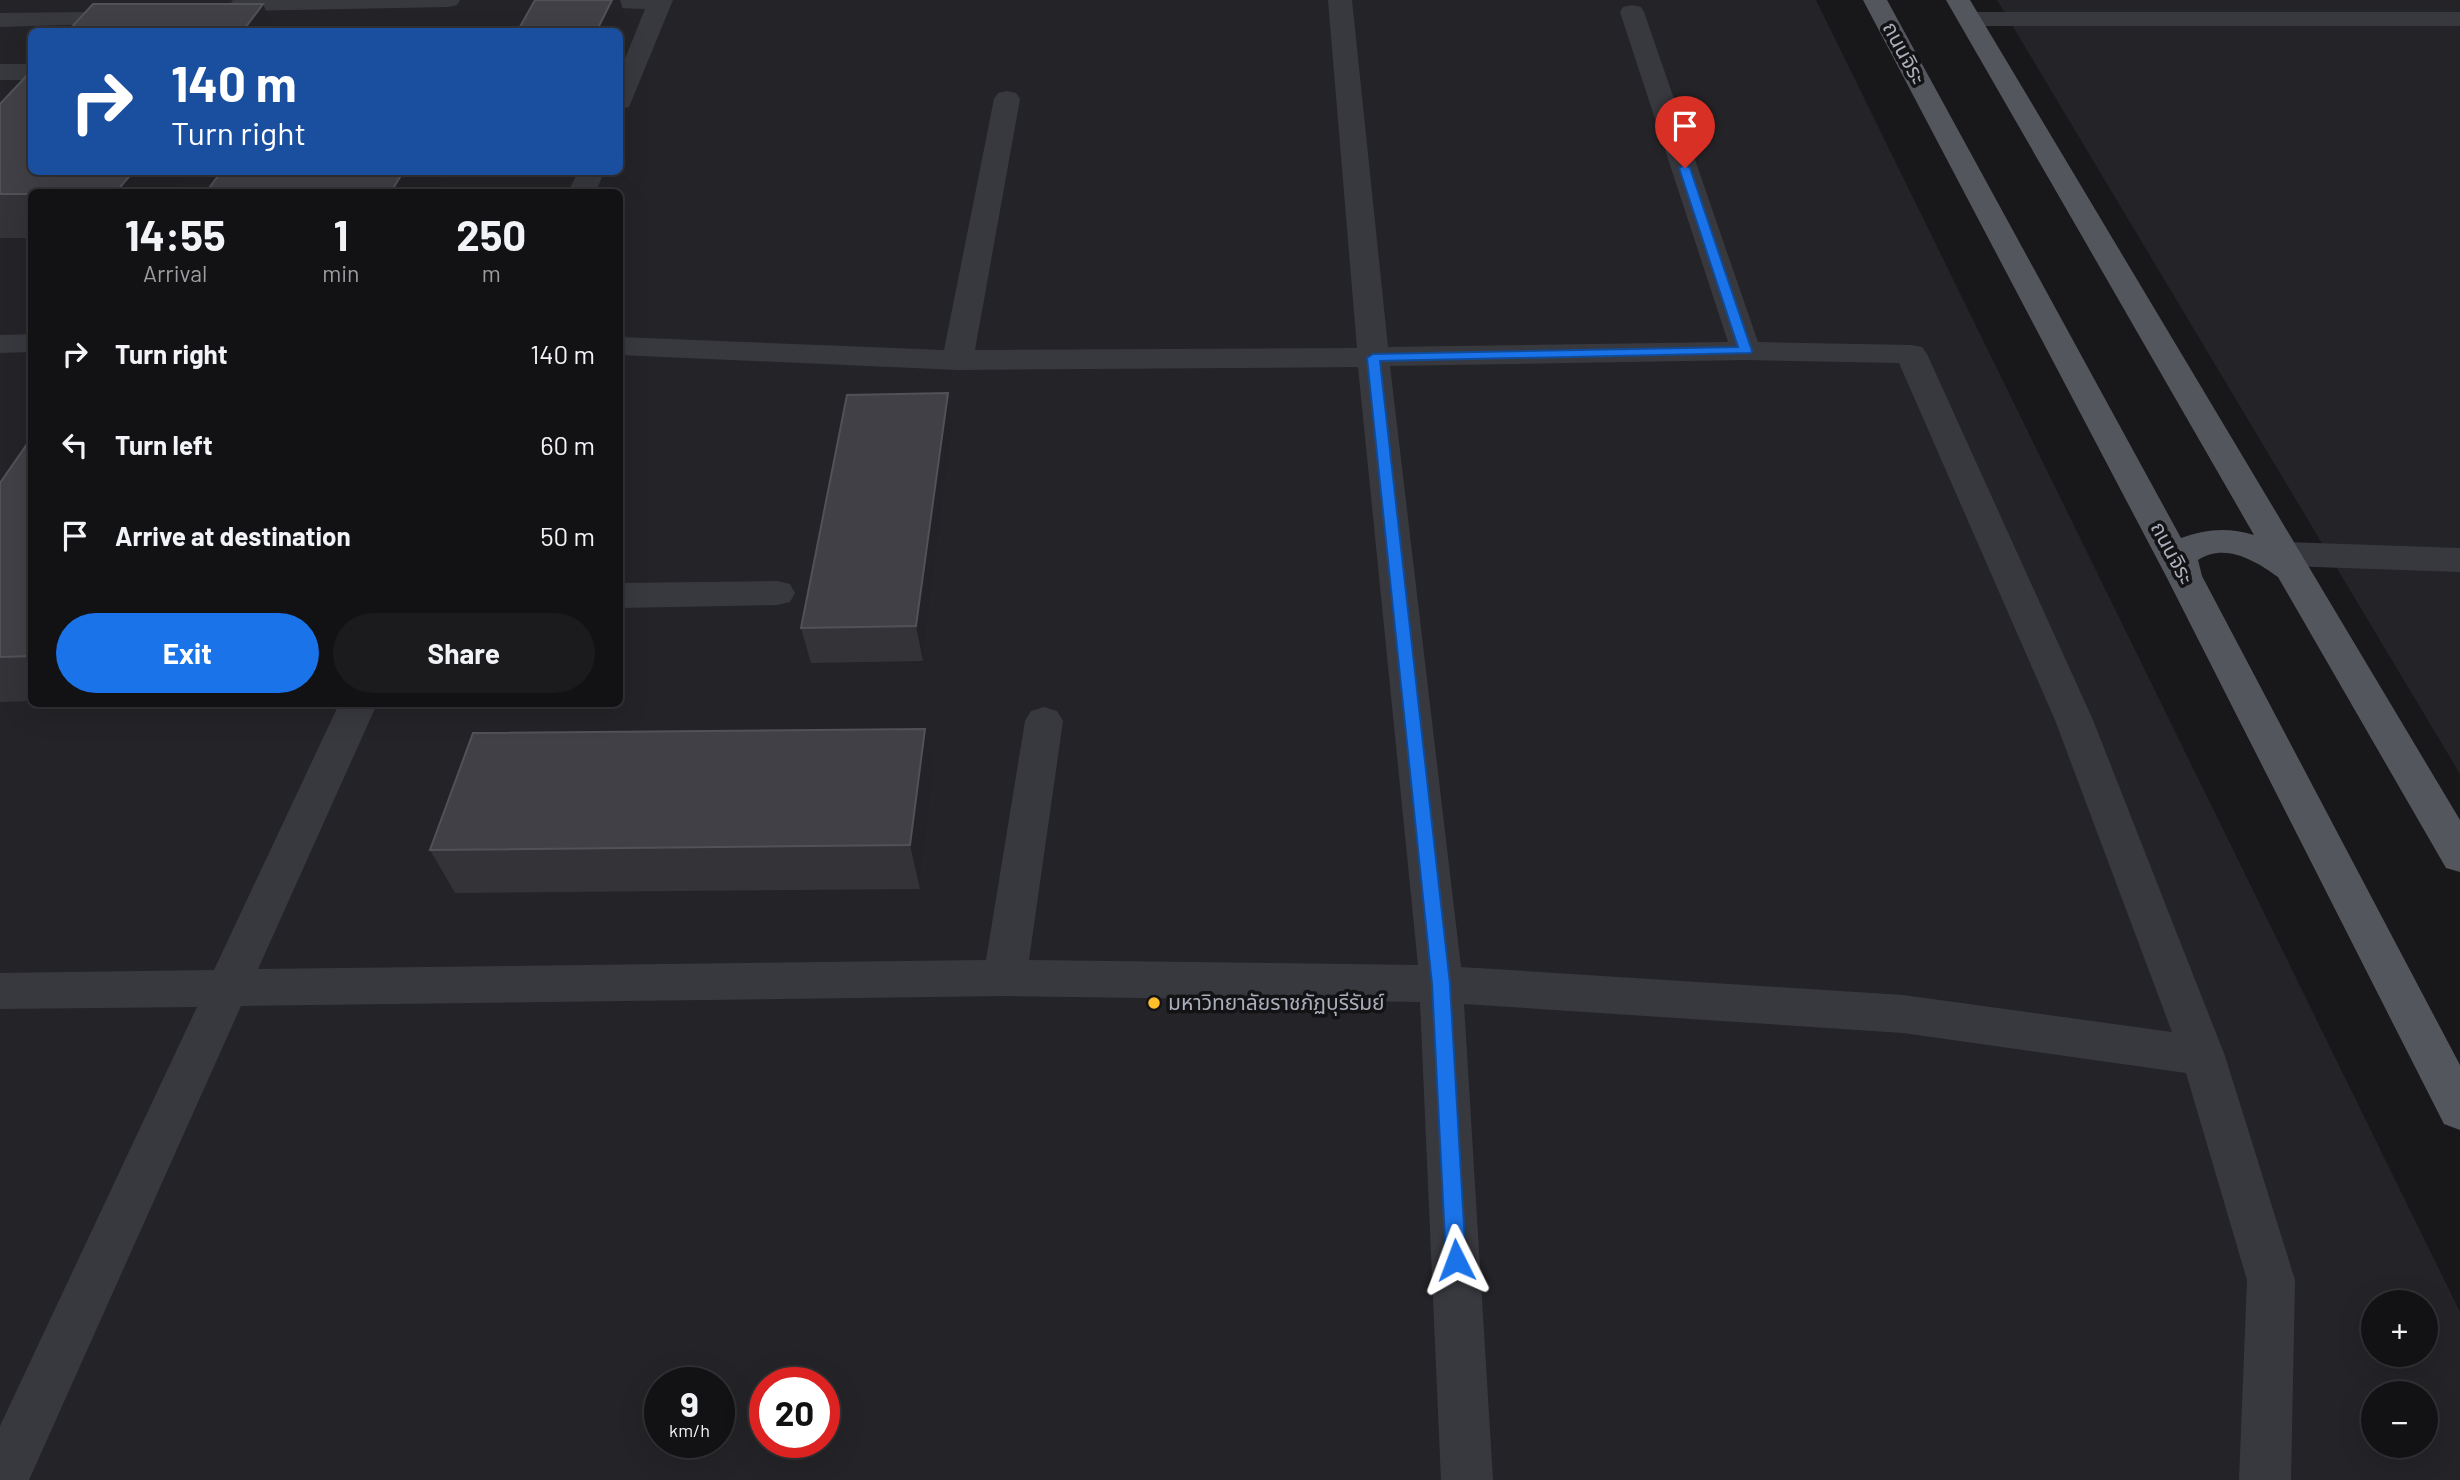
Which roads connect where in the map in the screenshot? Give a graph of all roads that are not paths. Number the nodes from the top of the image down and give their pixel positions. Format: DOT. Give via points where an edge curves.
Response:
graph roads {
  1 [pos="104,0"];
  2 [pos="245,0"];
  3 [pos="449,0"];
  4 [pos="592,0"];
  5 [pos="1339,0"];
  6 [pos="1875,0"];
  7 [pos="660,1"];
  8 [pos="1964,9"];
  9 [pos="1632,12"];
  10 [pos="2460,19"];
  11 [pos="0,20"];
  12 [pos="82,25"];
  13 [pos="0,72"];
  14 [pos="28,72"];
  15 [pos="623,94"];
  16 [pos="1007,99"];
  17 [pos="28,343"];
  18 [pos="0,344"];
  19 [pos="623,346"];
  20 [pos="1746,351"];
  21 [pos="1373,358"];
  22 [pos="958,360"];
  23 [pos="2249,493"];
  24 [pos="2141,496"];
  25 [pos="2460,560"];
  26 [pos="2291,564"];
  27 [pos="2184,576"];
  28 [pos="777,593"];
  29 [pos="623,596"];
  30 [pos="357,707"];
  31 [pos="1044,721"];
  32 [pos="2460,856"];
  33 [pos="1004,978"];
  34 [pos="1441,984"];
  35 [pos="226,988"];
  36 [pos="0,991"];
  37 [pos="2203,1056"];
  38 [pos="2460,1110"];
  39 [pos="2,1480"];
  40 [pos="1467,1480"];
  41 [pos="2265,1480"];
  1 -- 12 [label="lane"];
  2 -- 3 [label="lane" via="242,4"];
  4 -- 7 [label="lane"];
  5 -- 21 [label="lane"];
  6 -- 24 [label="main road, ถนนจิระ"];
  7 -- 15 [label="lane"];
  8 -- 10 [label="lane"];
  8 -- 23 [label="main road"];
  9 -- 20 [label="lane"];
  11 -- 12 [label="lane"];
  13 -- 14 [label="lane"];
  16 -- 22 [label="lane"];
  17 -- 18 [label="lane"];
  19 -- 22 [label="lane"];
  20 -- 21 [label="lane"];
  20 -- 37 [label="lane" via="1911,354 2074,720"];
  21 -- 22 [label="lane"];
  21 -- 34 [label="lane"];
  23 -- 24 [label="main road" via="2239,518 2206,523 2168,514"];
  23 -- 26 [label="main road"];
  24 -- 27 [label="main road, ถนนจิระ"];
  25 -- 26 [label="lane"];
  26 -- 27 [label="main road" via="2258,547 2218,541 2188,549 2180,556"];
  26 -- 32 [label="main road"];
  27 -- 38 [label="main road, ถนนจิระ"];
  28 -- 29 [label="lane"];
  30 -- 35 [label="lane"];
  31 -- 33 [label="lane"];
  33 -- 34 [label="lane"];
  33 -- 35 [label="lane"];
  34 -- 37 [label="lane" via="1903,1014"];
  34 -- 40 [label="lane"];
  35 -- 36 [label="lane"];
  35 -- 39 [label="lane"];
  37 -- 41 [label="lane" via="2271,1280"];
}
